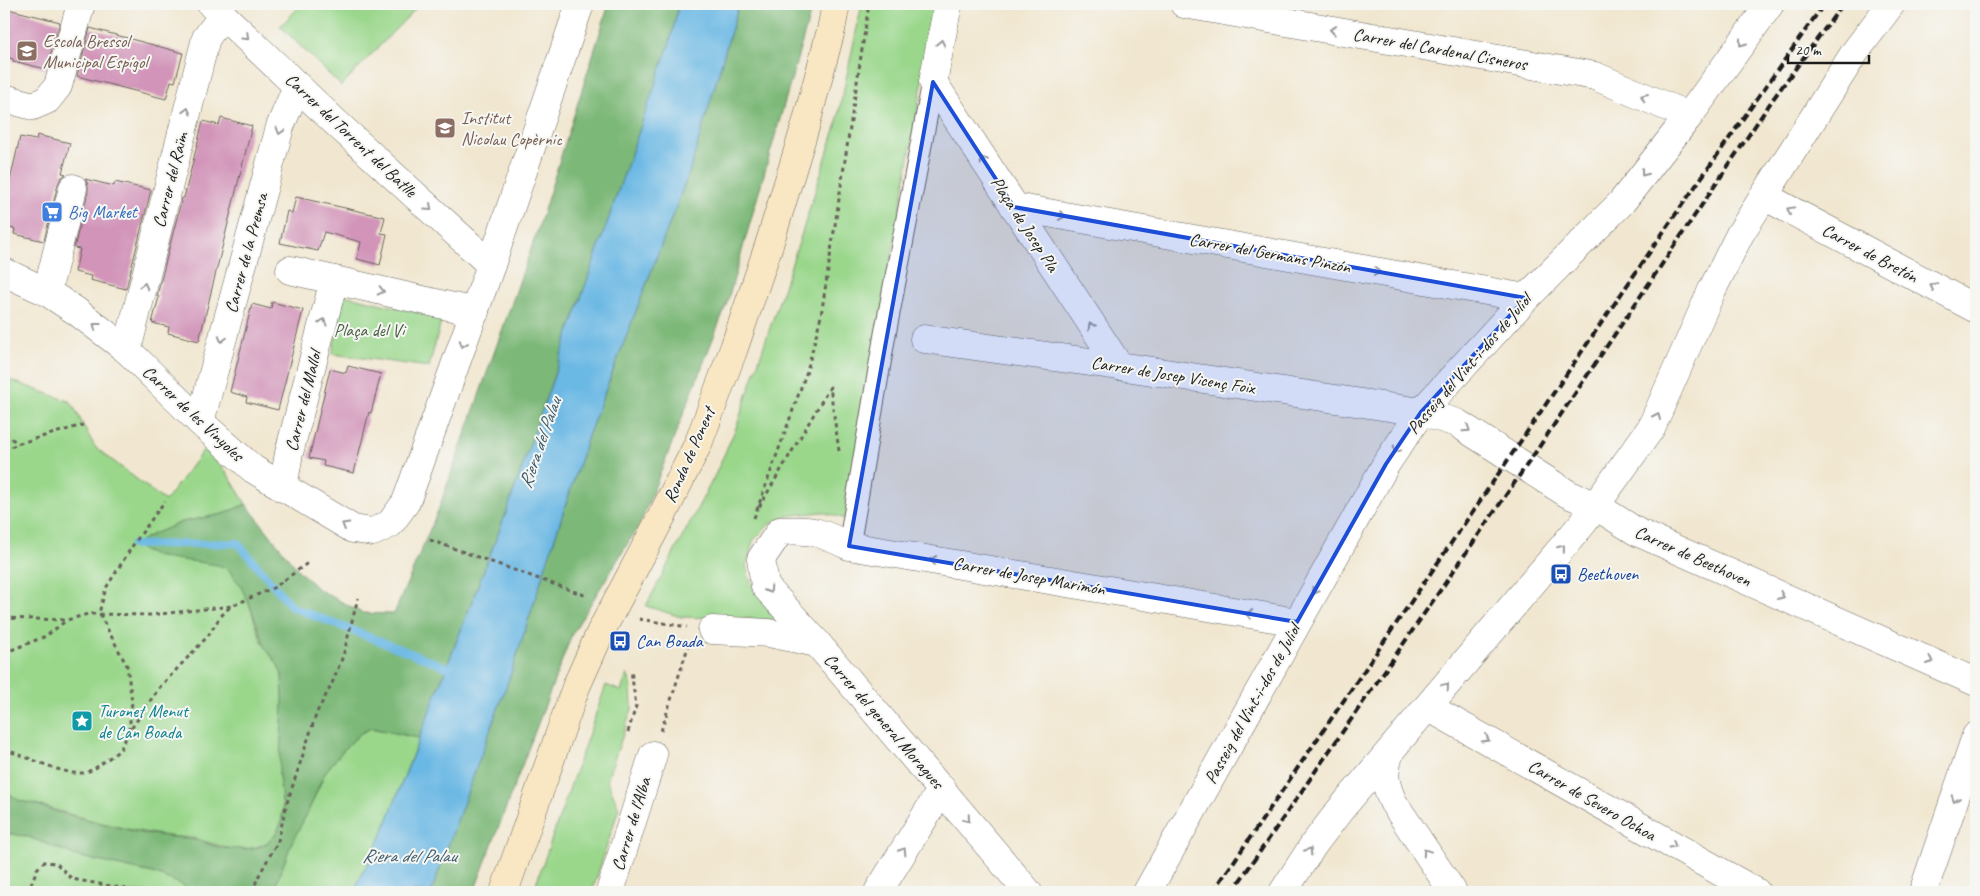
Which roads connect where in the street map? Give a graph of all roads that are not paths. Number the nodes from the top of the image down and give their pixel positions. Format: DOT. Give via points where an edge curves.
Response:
graph roads {
  1 [pos="81,4"];
  2 [pos="580,4"];
  3 [pos="836,4"];
  4 [pos="948,4"];
  5 [pos="1184,4"];
  6 [pos="1770,4"];
  7 [pos="1891,4"];
  8 [pos="217,9"];
  9 [pos="933,82"];
  10 [pos="297,86"];
  11 [pos="4,100"];
  12 [pos="1689,116"];
  13 [pos="73,188"];
  14 [pos="1764,196"];
  15 [pos="1014,207"];
  16 [pos="491,265"];
  17 [pos="290,270"];
  18 [pos="4,272"];
  19 [pos="334,280"];
  20 [pos="46,292"];
  21 [pos="1526,298"];
  22 [pos="1976,309"];
  23 [pos="474,312"];
  24 [pos="924,339"];
  25 [pos="127,350"];
  26 [pos="1119,366"];
  27 [pos="1421,412"];
  28 [pos="200,422"];
  29 [pos="283,488"];
  30 [pos="1596,506"];
  31 [pos="770,545"];
  32 [pos="849,546"];
  33 [pos="1297,622"];
  34 [pos="699,632"];
  35 [pos="817,643"];
  36 [pos="1976,682"];
  37 [pos="1428,707"];
  38 [pos="1976,736"];
  39 [pos="656,744"];
  40 [pos="1390,752"];
  41 [pos="942,789"];
  42 [pos="504,892"];
  43 [pos="610,892"];
  44 [pos="878,892"];
  45 [pos="1028,892"];
  46 [pos="1147,892"];
  47 [pos="1283,892"];
  48 [pos="1453,892"];
  49 [pos="1756,892"];
  50 [pos="1923,892"];
  1 -- 11 [label="street" via="58,86 47,100 33,106"];
  2 -- 16 [label="street"];
  3 -- 42 [label="main road, Ronda de Ponent" via="801,140 734,348 698,444 600,630 576,688"];
  9 -- 4 [label="street, one-way"];
  12 -- 5 [label="street, Carrer del Cardenal Cisneros, one-way" via="1595,76"];
  6 -- 12 [label="street, Passeig del Vint-i-dos de Juliol, one-way"];
  7 -- 14 [label="street" via="1855,52"];
  8 -- 10 [label="street, Carrer del Torrent del Batlle, one-way"];
  25 -- 8 [label="street, Carrer del Raïm, one-way" via="206,38"];
  15 -- 9 [label="street, Plaça de Josep Pla, one-way"];
  9 -- 32 [label="street"];
  10 -- 16 [label="street, Carrer del Torrent del Batlle, one-way"];
  10 -- 28 [label="street, Carrer de la Premsa, one-way" via="280,127"];
  12 -- 21 [label="street, Passeig del Vint-i-dos de Juliol, one-way" via="1621,203"];
  13 -- 20 [label="street"];
  22 -- 14 [label="street, Carrer de Bretón, one-way"];
  30 -- 14 [label="street, one-way" via="1651,428 1716,282"];
  15 -- 21 [label="street, Carrer del Germans Pinzón, one-way"];
  26 -- 15 [label="street, Plaça de Josep Pla, one-way"];
  16 -- 23 [label="street"];
  17 -- 19 [label="street"];
  18 -- 20 [label="street, Carrer de les Vinyoles"];
  19 -- 23 [label="street, one-way"];
  29 -- 19 [label="street, Carrer del Mallol, one-way" via="289,453"];
  25 -- 20 [label="street, Carrer de les Vinyoles, one-way"];
  21 -- 27 [label="street, Passeig del Vint-i-dos de Juliol"];
  23 -- 29 [label="street, Carrer de les Vinyoles, one-way" via="406,502 390,524 373,532 353,529"];
  24 -- 26 [label="street, Carrer de Josep Vicenç Foix"];
  25 -- 28 [label="street, Carrer de les Vinyoles"];
  26 -- 27 [label="street, Carrer de Josep Vicenç Foix"];
  27 -- 30 [label="street, Carrer de Beethoven, one-way" via="1457,423 1568,494"];
  27 -- 33 [label="street, Passeig del Vint-i-dos de Juliol, one-way" via="1386,464"];
  28 -- 29 [label="street, Carrer de les Vinyoles" via="253,469"];
  30 -- 36 [label="street, Carrer de Beethoven, one-way" via="1637,532"];
  37 -- 30 [label="street, one-way"];
  31 -- 32 [label="street, Carrer de Josep Marimón" via="780,531 801,530 821,532"];
  31 -- 35 [label="street, Carrer del general Moragues, one-way" via="761,559 765,586"];
  33 -- 32 [label="street, Carrer de Josep Marimón, one-way"];
  33 -- 46 [label="street, Passeig del Vint-i-dos de Juliol"];
  34 -- 35 [label="street" via="769,633"];
  35 -- 41 [label="street, Carrer del general Moragues"];
  37 -- 40 [label="street"];
  37 -- 49 [label="street, Carrer de Severo Ochoa, one-way"];
  38 -- 50 [label="street, one-way"];
  39 -- 43 [label="street, Carrer de l'Alba"];
  47 -- 40 [label="street, one-way" via="1314,844"];
  48 -- 40 [label="street, one-way" via="1392,802 1385,785 1384,768"];
  44 -- 41 [label="street, one-way"];
  41 -- 45 [label="street, Carrer del general Moragues, one-way"];
}
